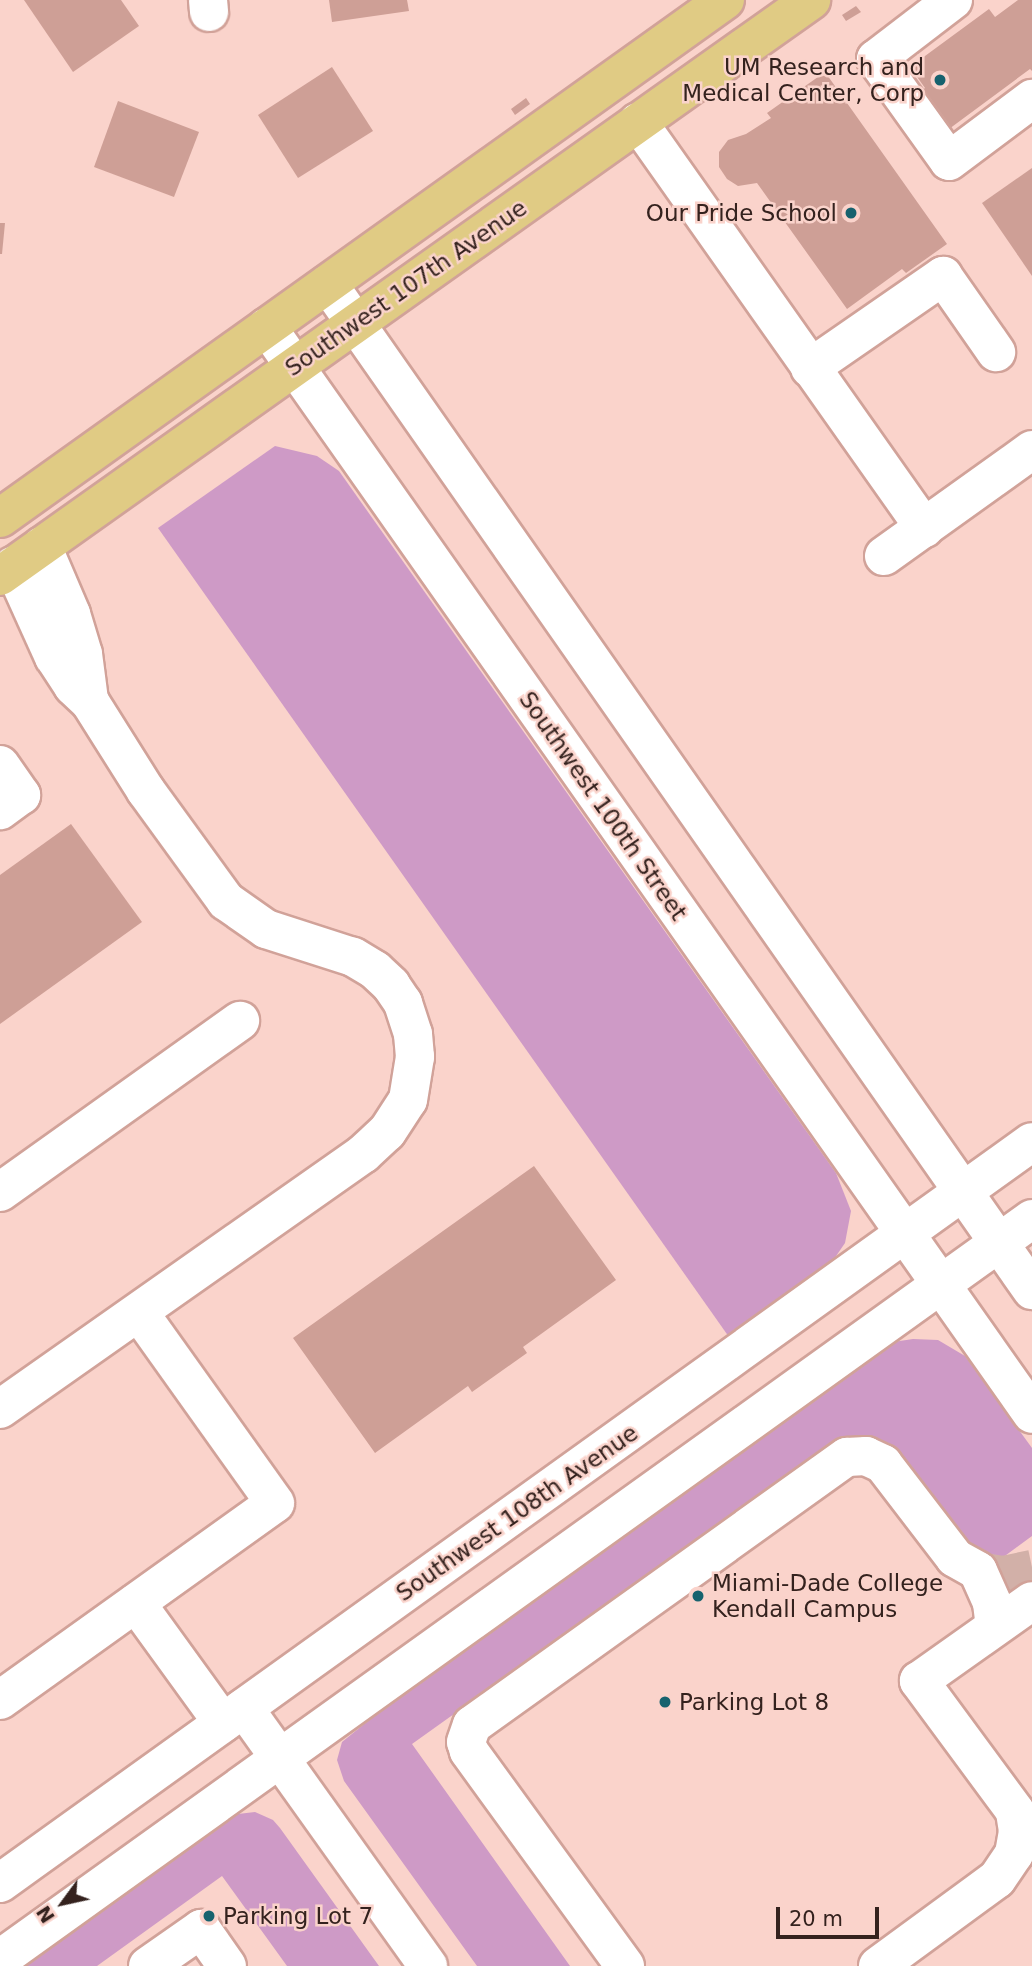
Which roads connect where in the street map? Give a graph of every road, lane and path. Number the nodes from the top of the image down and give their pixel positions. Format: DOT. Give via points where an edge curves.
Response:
graph roads {
  1 [pos="725,0"];
  2 [pos="953,0"];
  3 [pos="802,3"];
  4 [pos="609,82"];
  5 [pos="1032,99"];
  6 [pos="638,122"];
  7 [pos="328,284"];
  8 [pos="355,323"];
  9 [pos="267,327"];
  10 [pos="996,352"];
  11 [pos="294,367"];
  12 [pos="810,368"];
  13 [pos="1032,450"];
  14 [pos="0,518"];
  15 [pos="923,528"];
  16 [pos="884,556"];
  17 [pos="18,563"];
  18 [pos="0,765"];
  19 [pos="0,810"];
  20 [pos="240,1021"];
  21 [pos="1032,1142"];
  22 [pos="964,1189"];
  23 [pos="0,1192"];
  24 [pos="1032,1219"];
  25 [pos="905,1232"];
  26 [pos="1000,1242"];
  27 [pos="941,1284"];
  28 [pos="1032,1290"];
  29 [pos="139,1312"];
  30 [pos="0,1409"];
  31 [pos="1032,1413"];
  32 [pos="1032,1601"];
  33 [pos="136,1603"];
  34 [pos="995,1626"];
  35 [pos="0,1700"];
  36 [pos="234,1715"];
  37 [pos="280,1758"];
  38 [pos="0,1883"];
  39 [pos="0,1959"];
  40 [pos="148,1966"];
  41 [pos="227,1966"];
  42 [pos="428,1966"];
  43 [pos="625,1966"];
  44 [pos="878,1966"];
  1 -- 4 [label="main road, Southwest 107th Avenue"];
  2 -- 5 [label="street" via="876,59 949,161"];
  3 -- 6 [label="main road, Southwest 107th Avenue"];
  4 -- 6 [label="main road"];
  4 -- 7 [label="main road, Southwest 107th Avenue"];
  6 -- 8 [label="main road, Southwest 107th Avenue"];
  6 -- 12 [label="street"];
  7 -- 8 [label="street"];
  7 -- 9 [label="main road, Southwest 107th Avenue"];
  8 -- 11 [label="main road, Southwest 107th Avenue"];
  8 -- 22 [label="street"];
  9 -- 11 [label="street, Southwest 100th Street"];
  9 -- 14 [label="main road, Southwest 107th Avenue"];
  10 -- 12 [label="street" via="943,276"];
  11 -- 17 [label="main road, Southwest 107th Avenue"];
  11 -- 25 [label="street, Southwest 100th Street"];
  12 -- 15 [label="street"];
  13 -- 15 [label="street"];
  15 -- 16 [label="street"];
  17 -- 29 [label="street" via="54,657 226,901 249,920 283,937 367,964 398,994 415,1044 410,1093 387,1132 337,1175"];
  18 -- 19 [label="street" via="21,795"];
  20 -- 23 [label="street"];
  21 -- 22 [label="street, Southwest 108th Avenue"];
  22 -- 25 [label="street, Southwest 108th Avenue"];
  22 -- 26 [label="street"];
  24 -- 26 [label="street"];
  25 -- 27 [label="street, Southwest 100th Street"];
  25 -- 36 [label="street, Southwest 108th Avenue"];
  26 -- 27 [label="street"];
  26 -- 28 [label="street"];
  27 -- 31 [label="street, Southwest 100th Street"];
  27 -- 37 [label="street"];
  29 -- 30 [label="street"];
  29 -- 33 [label="street" via="275,1503"];
  32 -- 34 [label="street"];
  33 -- 35 [label="street"];
  33 -- 36 [label="street"];
  34 -- 43 [label="street" via="992,1603 978,1571 955,1558 883,1464 866,1455 847,1457 472,1725 466,1742 469,1751"];
  34 -- 44 [label="street" via="919,1681 1015,1811 1014,1854 997,1879"];
  36 -- 37 [label="street"];
  36 -- 38 [label="street, Southwest 108th Avenue"];
  37 -- 39 [label="street"];
  37 -- 42 [label="street"];
  40 -- 41 [label="street" via="201,1929"];
}
